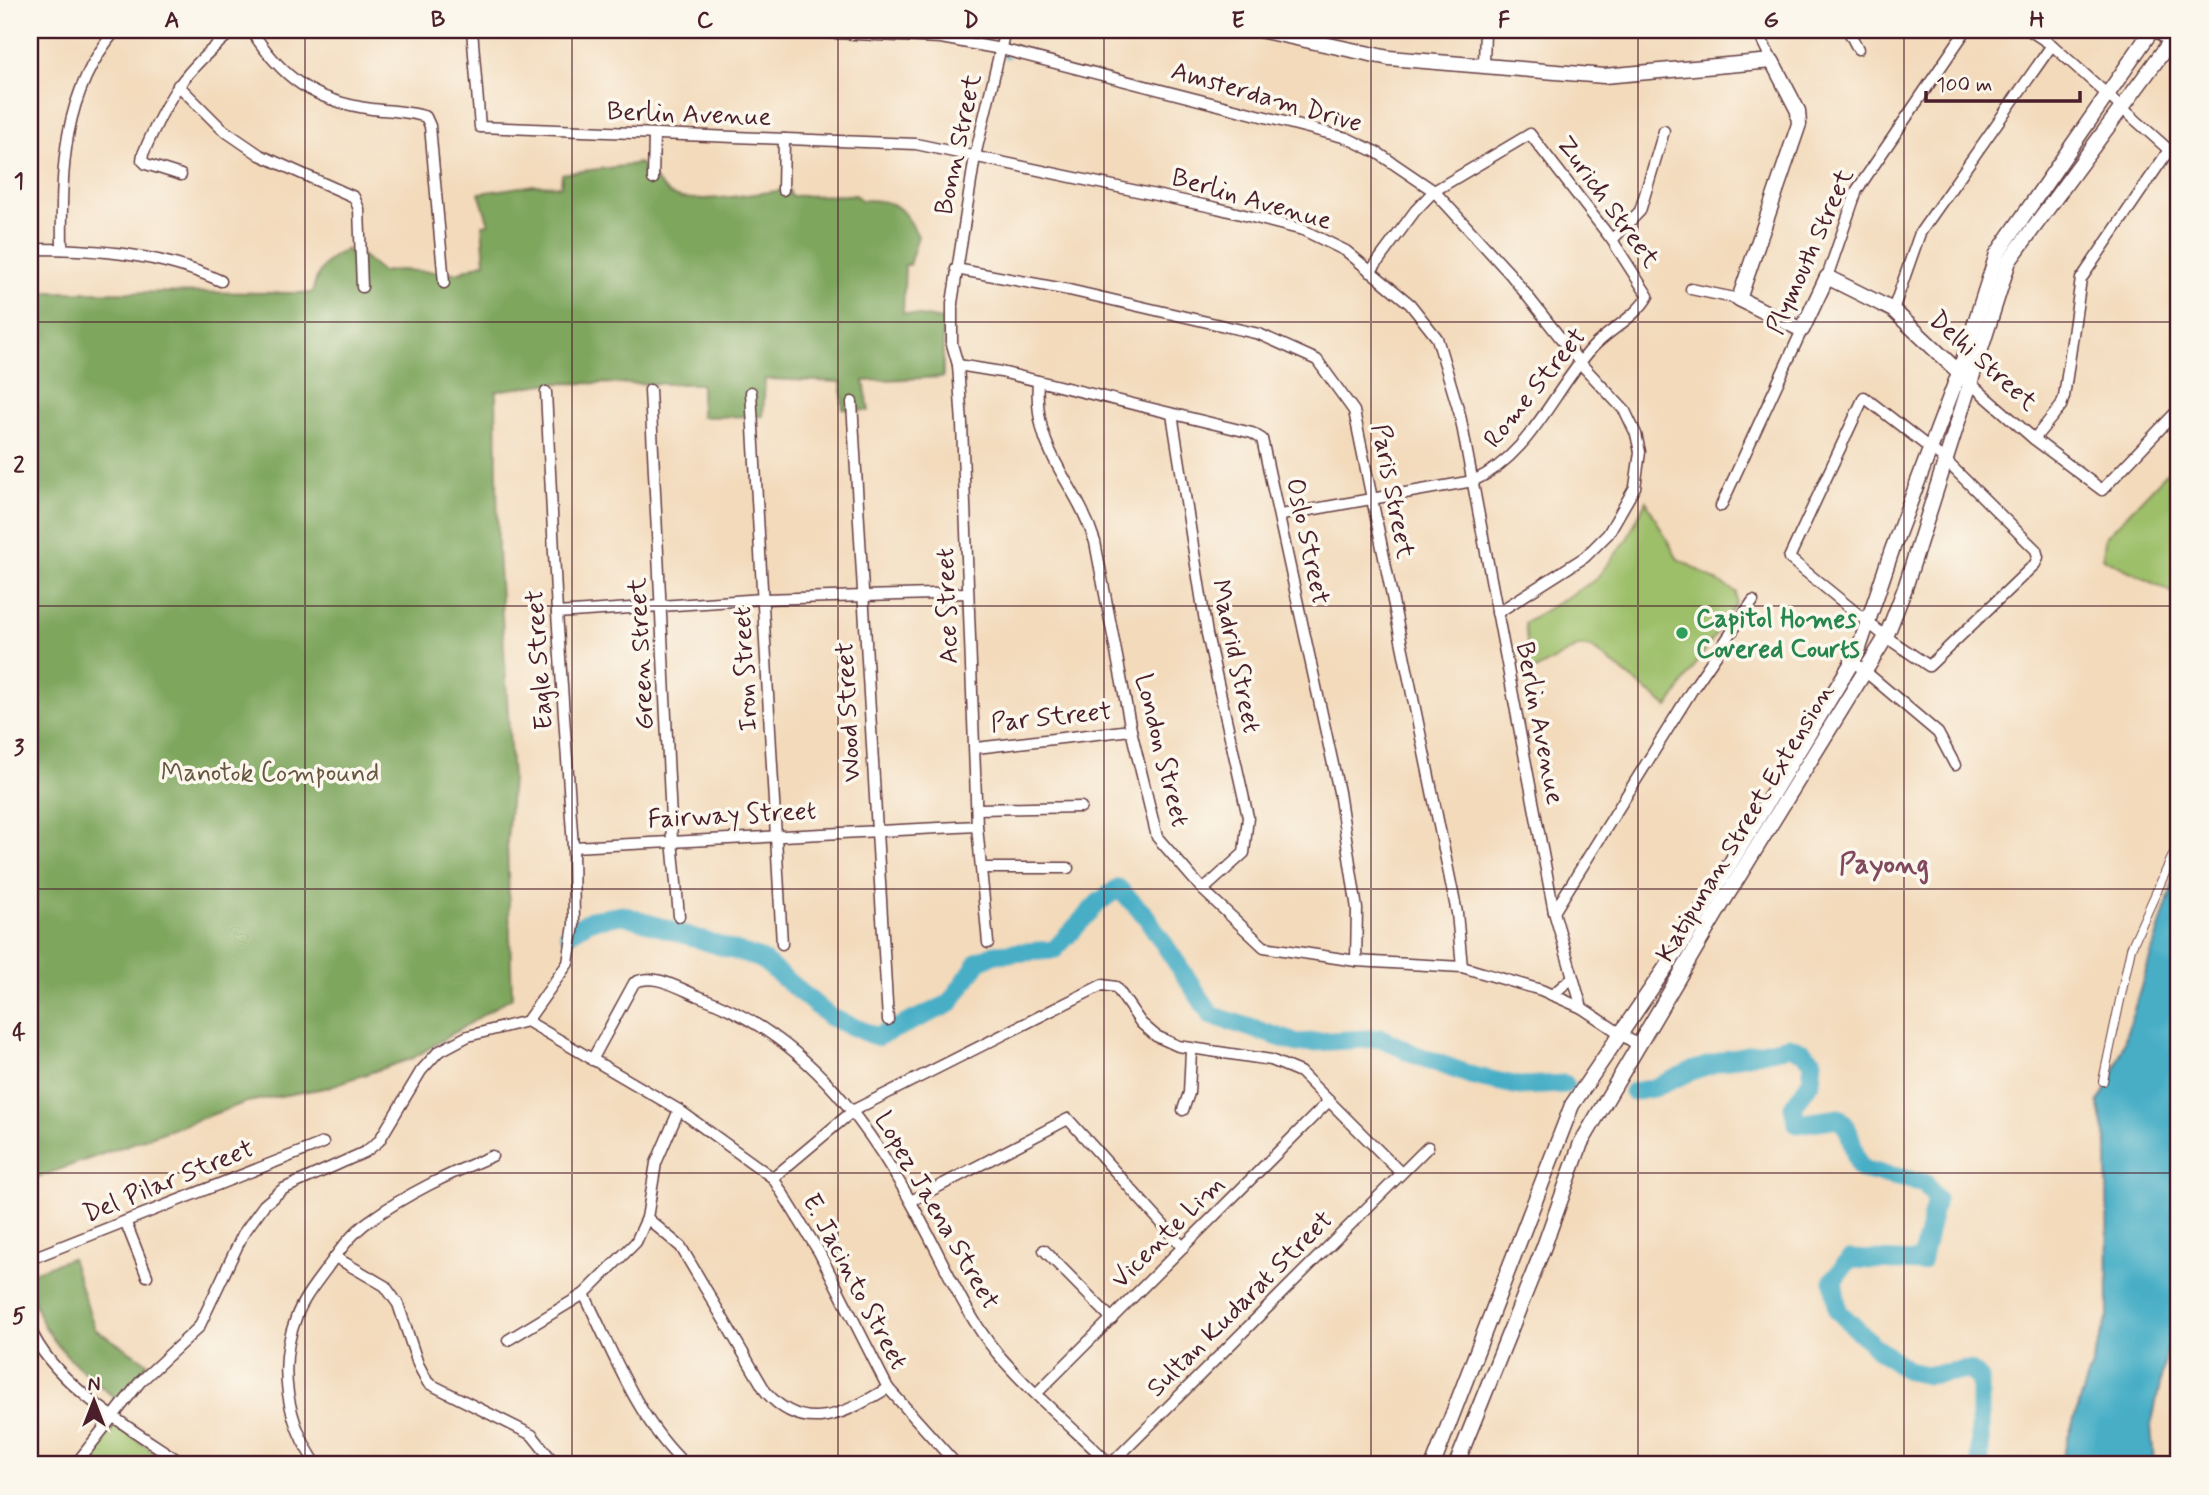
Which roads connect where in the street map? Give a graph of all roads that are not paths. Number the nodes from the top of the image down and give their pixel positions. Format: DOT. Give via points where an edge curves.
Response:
graph roads {
  1 [pos="116,30"];
  2 [pos="234,30"];
  3 [pos="251,30"];
  4 [pos="472,30"];
  5 [pos="770,30"];
  6 [pos="1005,30"];
  7 [pos="1259,30"];
  8 [pos="1485,30"];
  9 [pos="1757,30"];
  10 [pos="1848,30"];
  11 [pos="1966,30"];
  12 [pos="2029,30"];
  13 [pos="2154,30"];
  14 [pos="1307,35"];
  15 [pos="2174,36"];
  16 [pos="2052,45"];
  17 [pos="1001,49"];
  18 [pos="1858,50"];
  19 [pos="1772,61"];
  20 [pos="1484,65"];
  21 [pos="178,85"];
  22 [pos="2105,94"];
  23 [pos="2121,108"];
  24 [pos="1664,131"];
  25 [pos="654,134"];
  26 [pos="784,139"];
  27 [pos="2169,150"];
  28 [pos="975,156"];
  29 [pos="2179,159"];
  30 [pos="181,175"];
  31 [pos="653,179"];
  32 [pos="783,190"];
  33 [pos="1434,191"];
  34 [pos="1612,240"];
  35 [pos="30,249"];
  36 [pos="62,249"];
  37 [pos="956,269"];
  38 [pos="1370,272"];
  39 [pos="1827,277"];
  40 [pos="221,281"];
  41 [pos="444,283"];
  42 [pos="362,287"];
  43 [pos="1691,289"];
  44 [pos="1739,299"];
  45 [pos="1647,300"];
  46 [pos="1893,310"];
  47 [pos="1802,330"];
  48 [pos="1581,364"];
  49 [pos="958,365"];
  50 [pos="1964,377"];
  51 [pos="1038,381"];
  52 [pos="650,390"];
  53 [pos="547,392"];
  54 [pos="751,392"];
  55 [pos="852,402"];
  56 [pos="2179,409"];
  57 [pos="1172,414"];
  58 [pos="2034,439"];
  59 [pos="1931,451"];
  60 [pos="1945,460"];
  61 [pos="1473,481"];
  62 [pos="1372,498"];
  63 [pos="1721,506"];
  64 [pos="1281,515"];
  65 [pos="967,593"];
  66 [pos="863,595"];
  67 [pos="763,599"];
  68 [pos="1753,601"];
  69 [pos="660,608"];
  70 [pos="557,613"];
  71 [pos="1497,613"];
  72 [pos="1868,620"];
  73 [pos="1886,636"];
  74 [pos="1859,667"];
  75 [pos="1131,730"];
  76 [pos="976,748"];
  77 [pos="1955,765"];
  78 [pos="1081,807"];
  79 [pos="976,809"];
  80 [pos="1765,820"];
  81 [pos="977,826"];
  82 [pos="876,829"];
  83 [pos="775,835"];
  84 [pos="672,839"];
  85 [pos="2179,842"];
  86 [pos="573,846"];
  87 [pos="982,868"];
  88 [pos="1068,868"];
  89 [pos="1203,890"];
  90 [pos="1554,912"];
  91 [pos="678,916"];
  92 [pos="988,943"];
  93 [pos="782,944"];
  94 [pos="1356,961"];
  95 [pos="1462,967"];
  96 [pos="1572,978"];
  97 [pos="1552,996"];
  98 [pos="1582,1008"];
  99 [pos="888,1020"];
  100 [pos="527,1021"];
  101 [pos="1619,1037"];
  102 [pos="1637,1048"];
  103 [pos="1191,1051"];
  104 [pos="592,1060"];
  105 [pos="2103,1081"];
  106 [pos="1329,1101"];
  107 [pos="679,1110"];
  108 [pos="854,1110"];
  109 [pos="1184,1110"];
  110 [pos="323,1143"];
  111 [pos="1428,1147"];
  112 [pos="492,1156"];
  113 [pos="1401,1173"];
  114 [pos="773,1178"];
  115 [pos="911,1201"];
  116 [pos="647,1218"];
  117 [pos="126,1223"];
  118 [pos="1183,1247"];
  119 [pos="1044,1250"];
  120 [pos="335,1257"];
  121 [pos="30,1259"];
  122 [pos="147,1276"];
  123 [pos="584,1294"];
  124 [pos="1112,1319"];
  125 [pos="30,1328"];
  126 [pos="508,1340"];
  127 [pos="888,1388"];
  128 [pos="1037,1392"];
  129 [pos="113,1416"];
  130 [pos="75,1465"];
  131 [pos="185,1465"];
  132 [pos="317,1465"];
  133 [pos="556,1465"];
  134 [pos="686,1465"];
  135 [pos="956,1465"];
  136 [pos="1110,1465"];
  137 [pos="1433,1465"];
  138 [pos="1456,1465"];
  1 -- 36 [label="street" via="88,69 73,107 61,190"];
  2 -- 21 [label="street"];
  3 -- 41 [label="street" via="293,81 331,102 426,117"];
  4 -- 25 [label="street, Berlin Avenue" via="480,127"];
  5 -- 17 [label="street, Amsterdam Drive" via="941,38"];
  6 -- 17 [label="street, Bonn Street"];
  7 -- 14 [label="street"];
  8 -- 20 [label="street"];
  9 -- 19 [label="street"];
  10 -- 18 [label="street"];
  11 -- 39 [label="street, Plymouth Street" via="1857,190"];
  12 -- 16 [label="street"];
  13 -- 15 [label="street"];
  13 -- 22 [label="street, Katipunan Street Extension"];
  14 -- 20 [label="street" via="1389,58"];
  15 -- 23 [label="street, Katipunan Street Extension"];
  16 -- 22 [label="street"];
  16 -- 46 [label="street" via="1920,233"];
  17 -- 28 [label="street, Bonn Street"];
  17 -- 33 [label="street, Amsterdam Drive" via="1347,138"];
  19 -- 20 [label="street" via="1604,76"];
  19 -- 44 [label="street" via="1798,111 1799,124"];
  21 -- 30 [label="street" via="142,160"];
  21 -- 42 [label="street" via="222,130 260,155 354,197 359,209"];
  22 -- 23 [label="street"];
  22 -- 50 [label="street, Katipunan Street Extension" via="1997,254"];
  23 -- 27 [label="street"];
  23 -- 50 [label="street, Katipunan Street Extension" via="2010,261"];
  24 -- 34 [label="street" via="1640,211"];
  25 -- 26 [label="street, Berlin Avenue"];
  25 -- 31 [label="street"];
  26 -- 28 [label="street, Berlin Avenue" via="916,144"];
  26 -- 32 [label="street"];
  27 -- 29 [label="street"];
  27 -- 58 [label="street" via="2081,279 2064,397"];
  28 -- 37 [label="street, Bonn Street"];
  28 -- 38 [label="street, Berlin Avenue" via="1300,229 1346,251"];
  33 -- 34 [label="street, Zurich Street" via="1527,134"];
  33 -- 38 [label="street"];
  33 -- 48 [label="street, Amsterdam Drive" via="1510,274"];
  34 -- 45 [label="street, Zurich Street" via="1648,293"];
  35 -- 36 [label="street"];
  36 -- 40 [label="street" via="142,255"];
  37 -- 49 [label="street, Ace Street" via="952,344"];
  37 -- 62 [label="street, Paris Street" via="1259,334 1317,360 1354,411"];
  38 -- 61 [label="street, Berlin Avenue" via="1410,304 1437,338 1460,415"];
  39 -- 46 [label="street, Delhi Street"];
  39 -- 47 [label="street, Plymouth Street"];
  43 -- 44 [label="street"];
  44 -- 47 [label="street"];
  45 -- 48 [label="street, Rome Street" via="1593,347"];
  46 -- 50 [label="street, Delhi Street"];
  47 -- 63 [label="street, Plymouth Street"];
  48 -- 61 [label="street, Rome Street" via="1509,459"];
  48 -- 71 [label="street, Amsterdam Drive" via="1625,411 1636,434 1640,452 1635,487 1608,534 1585,557"];
  49 -- 51 [label="street, Oslo Street"];
  49 -- 65 [label="street, Ace Street"];
  50 -- 58 [label="street, Delhi Street"];
  50 -- 59 [label="street, Katipunan Street Extension"];
  50 -- 60 [label="street, Katipunan Street Extension"];
  51 -- 57 [label="street, Oslo Street"];
  51 -- 75 [label="street, London Street" via="1041,433 1095,542"];
  52 -- 69 [label="street, Green Street"];
  53 -- 70 [label="street, Eagle Street"];
  54 -- 67 [label="street, Iron Street"];
  55 -- 66 [label="street, Wood Street"];
  56 -- 58 [label="street, Delhi Street" via="2102,490"];
  57 -- 64 [label="street, Oslo Street" via="1262,439"];
  57 -- 89 [label="street, Madrid Street" via="1207,634 1248,817 1244,853"];
  59 -- 60 [label="street"];
  59 -- 72 [label="street, Katipunan Street Extension"];
  59 -- 72 [label="street" via="1867,397 1861,398 1789,556"];
  60 -- 73 [label="street, Katipunan Street Extension"];
  60 -- 73 [label="street" via="2038,557 1935,663 1924,665"];
  61 -- 62 [label="street, Rome Street"];
  61 -- 71 [label="street, Berlin Avenue"];
  62 -- 64 [label="street, Rome Street"];
  62 -- 95 [label="street, Paris Street" via="1457,913"];
  64 -- 94 [label="street, Oslo Street" via="1339,792 1357,909"];
  65 -- 66 [label="street"];
  65 -- 76 [label="street, Ace Street"];
  66 -- 67 [label="street"];
  66 -- 82 [label="street, Wood Street"];
  67 -- 69 [label="street"];
  67 -- 83 [label="street, Iron Street"];
  68 -- 90 [label="street"];
  69 -- 70 [label="street"];
  69 -- 84 [label="street, Green Street"];
  70 -- 86 [label="street, Eagle Street"];
  71 -- 90 [label="street, Berlin Avenue"];
  72 -- 73 [label="street"];
  72 -- 74 [label="street, Katipunan Street Extension"];
  73 -- 74 [label="street, Katipunan Street Extension"];
  74 -- 77 [label="street" via="1938,733"];
  74 -- 80 [label="street, Katipunan Street Extension"];
  75 -- 76 [label="street, Par Street"];
  75 -- 89 [label="street, London Street" via="1157,837"];
  76 -- 79 [label="street, Ace Street"];
  78 -- 79 [label="street"];
  79 -- 81 [label="street, Ace Street"];
  80 -- 101 [label="street, Katipunan Street Extension"];
  80 -- 102 [label="street, Katipunan Street Extension"];
  81 -- 82 [label="street, Fairway Street"];
  81 -- 87 [label="street, Ace Street"];
  82 -- 83 [label="street, Fairway Street"];
  82 -- 99 [label="street, Wood Street"];
  83 -- 84 [label="street, Fairway Street"];
  83 -- 93 [label="street, Iron Street"];
  84 -- 86 [label="street, Fairway Street"];
  84 -- 91 [label="street, Green Street"];
  85 -- 105 [label="street" via="2131,948"];
  86 -- 100 [label="street, Eagle Street" via="574,925 568,963"];
  87 -- 88 [label="street"];
  87 -- 92 [label="street, Ace Street"];
  89 -- 94 [label="street, London Street" via="1264,947"];
  90 -- 96 [label="street, Berlin Avenue"];
  94 -- 95 [label="street, London Street"];
  95 -- 97 [label="street, London Street"];
  96 -- 97 [label="street"];
  96 -- 98 [label="street, Berlin Avenue"];
  97 -- 98 [label="street, London Street"];
  98 -- 101 [label="street"];
  100 -- 104 [label="street, E. Jacinto Street"];
  100 -- 129 [label="street" via="468,1036 438,1052 421,1071 379,1141 365,1152 283,1189 264,1205 243,1234 199,1328 140,1382"];
  101 -- 102 [label="street"];
  101 -- 137 [label="street, Katipunan Street Extension" via="1572,1105"];
  102 -- 138 [label="street, Katipunan Street Extension" via="1581,1143 1544,1249"];
  103 -- 106 [label="street" via="1271,1060 1300,1072"];
  103 -- 108 [label="street" via="1156,1036 1116,987 1102,985"];
  103 -- 109 [label="street"];
  104 -- 107 [label="street, E. Jacinto Street"];
  104 -- 108 [label="street, Lopez Jaena Street" via="634,983 651,978 737,1010 812,1066"];
  106 -- 113 [label="street"];
  106 -- 118 [label="street, Vicente Lim"];
  107 -- 114 [label="street, E. Jacinto Street"];
  107 -- 116 [label="street" via="656,1163"];
  108 -- 114 [label="street"];
  108 -- 115 [label="street, Lopez Jaena Street"];
  110 -- 117 [label="street, Del Pilar Street"];
  111 -- 113 [label="street, Sultan Kudarat Street"];
  112 -- 120 [label="street" via="430,1182 368,1222"];
  113 -- 136 [label="street, Sultan Kudarat Street"];
  114 -- 127 [label="street, E. Jacinto Street" via="819,1252"];
  115 -- 118 [label="street" via="1068,1119"];
  115 -- 128 [label="street, Lopez Jaena Street" via="964,1304 997,1352"];
  116 -- 123 [label="street" via="636,1242"];
  116 -- 127 [label="street" via="681,1247 776,1404 791,1414 831,1416 850,1411"];
  117 -- 121 [label="street, Del Pilar Street"];
  117 -- 122 [label="street"];
  118 -- 124 [label="street, Vicente Lim"];
  119 -- 124 [label="street"];
  120 -- 132 [label="street" via="296,1317 286,1359 293,1414"];
  120 -- 133 [label="street" via="385,1286 398,1304 428,1383 532,1435"];
  123 -- 126 [label="street"];
  123 -- 134 [label="street" via="648,1419"];
  124 -- 128 [label="street, Vicente Lim"];
  125 -- 129 [label="street" via="53,1363"];
  127 -- 135 [label="street, E. Jacinto Street"];
  128 -- 136 [label="street, Lopez Jaena Street"];
  129 -- 130 [label="street"];
  129 -- 131 [label="street"];
}
